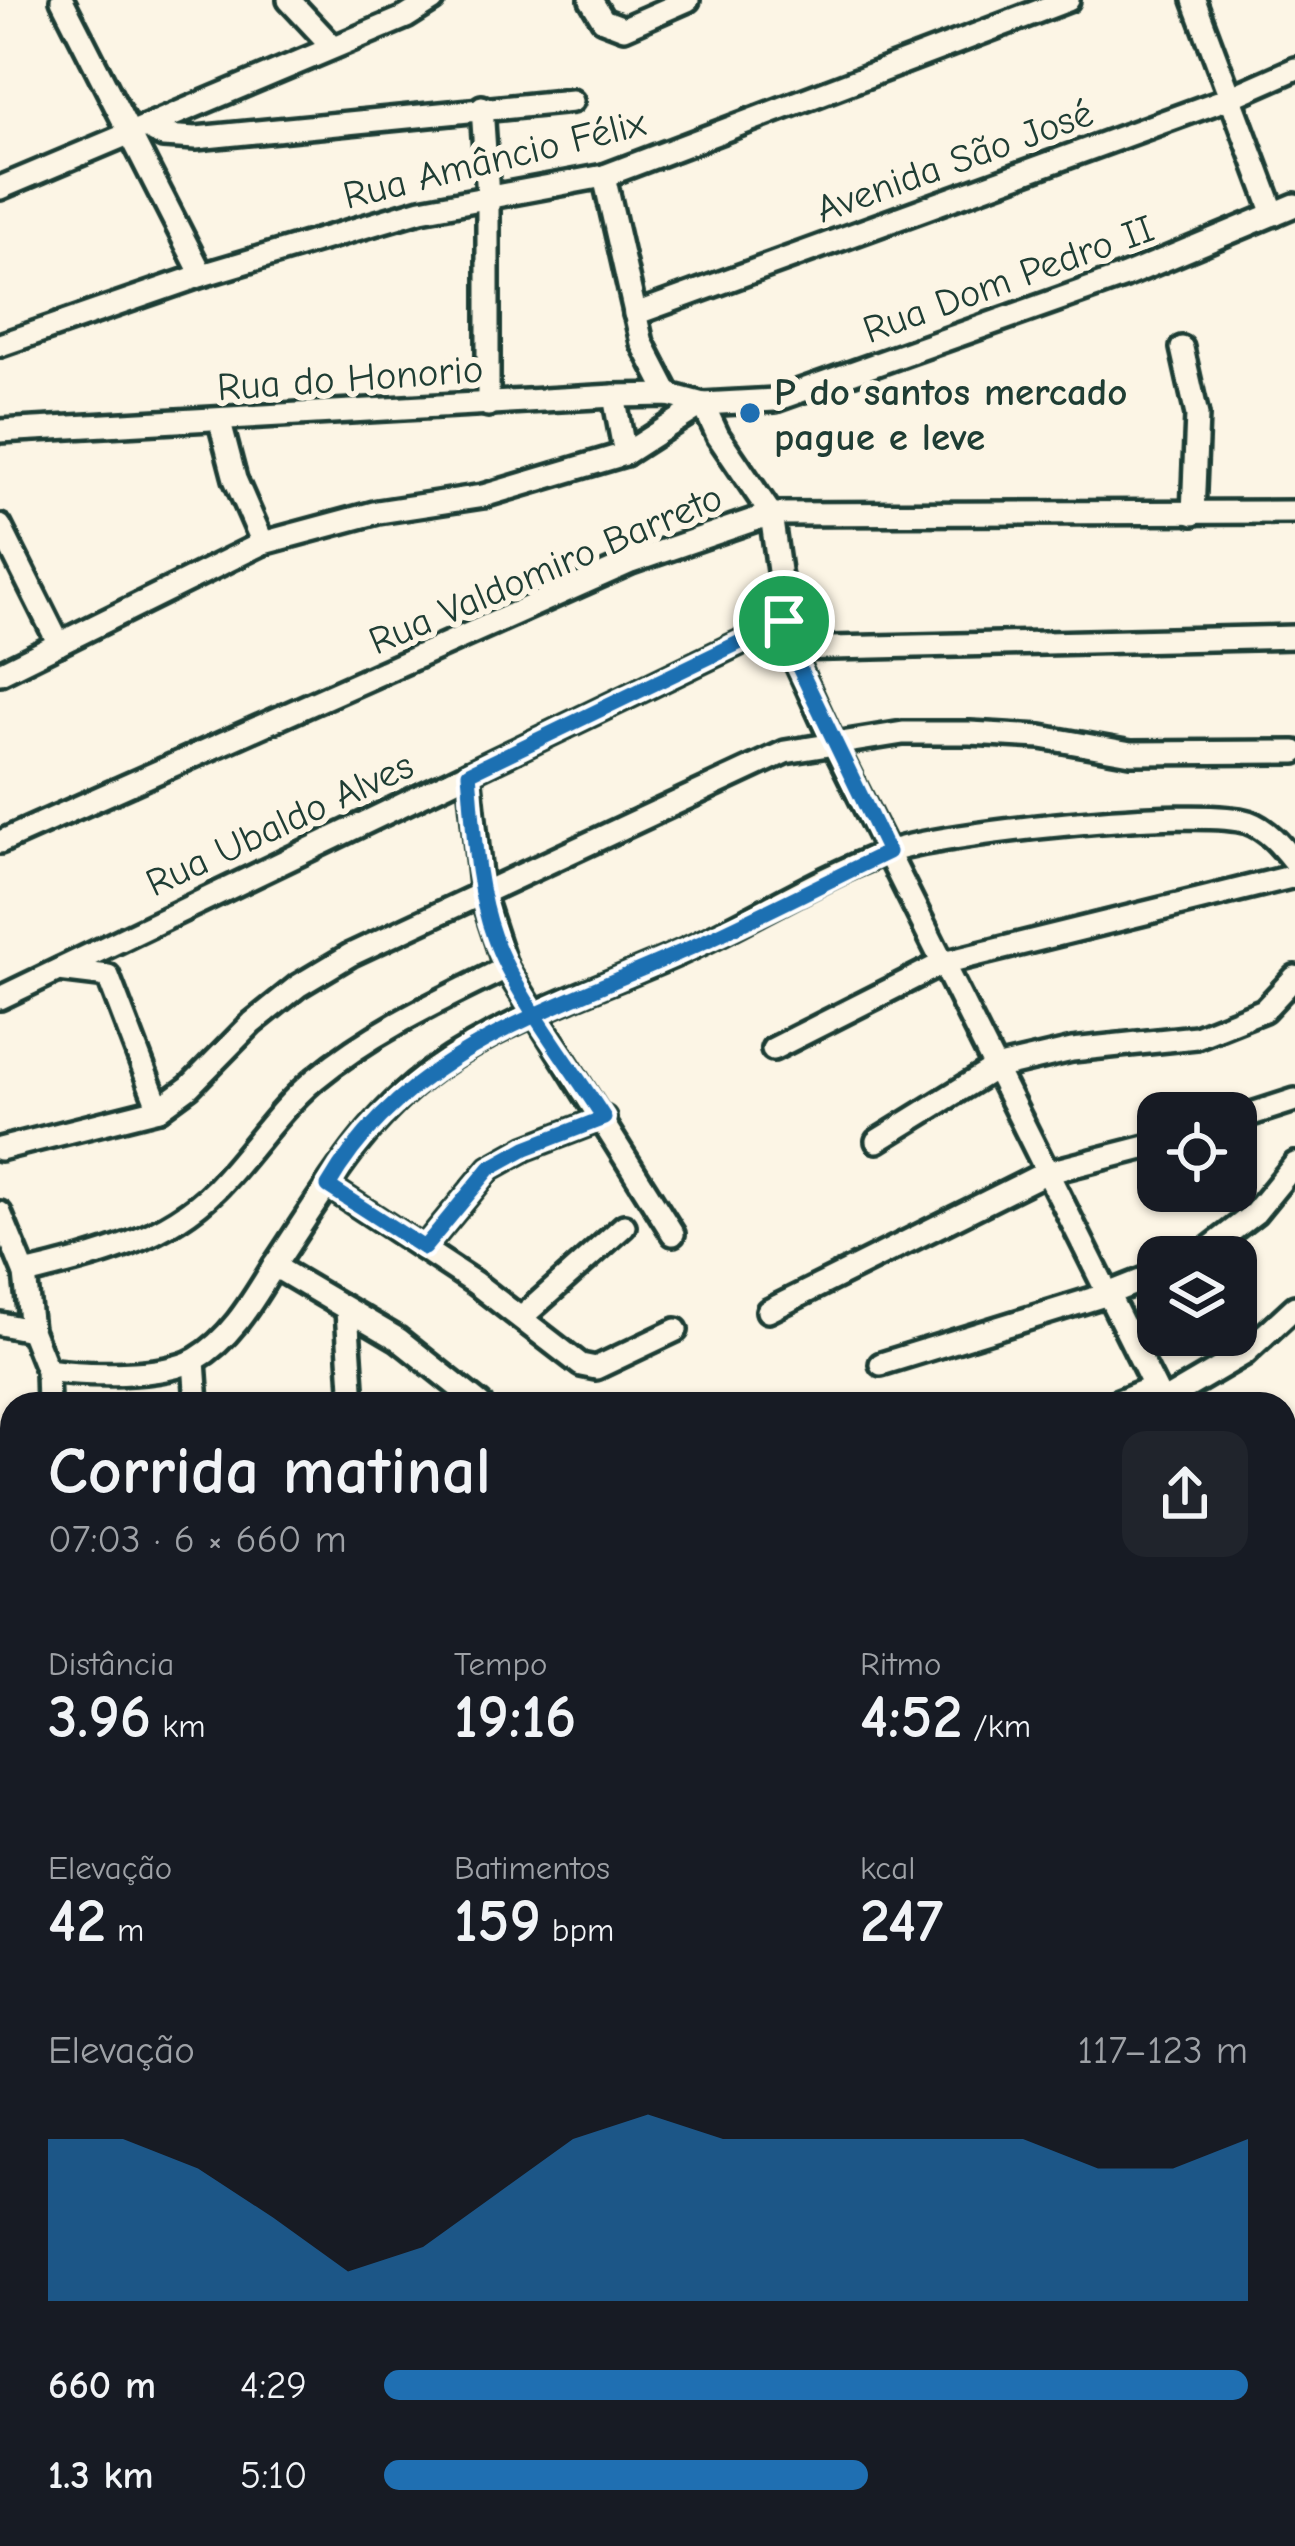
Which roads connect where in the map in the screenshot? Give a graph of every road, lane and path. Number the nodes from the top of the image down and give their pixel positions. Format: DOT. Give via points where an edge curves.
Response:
graph roads {
  1 [pos="62,0"];
  2 [pos="289,0"];
  3 [pos="433,0"];
  4 [pos="591,0"];
  5 [pos="688,0"];
  6 [pos="1068,0"];
  7 [pos="1194,0"];
  8 [pos="333,47"];
  9 [pos="1295,69"];
  10 [pos="1229,98"];
  11 [pos="572,101"];
  12 [pos="482,107"];
  13 [pos="137,131"];
  14 [pos="604,176"];
  15 [pos="0,188"];
  16 [pos="488,197"];
  17 [pos="1285,209"];
  18 [pos="202,275"];
  19 [pos="635,314"];
  20 [pos="0,345"];
  21 [pos="1182,348"];
  22 [pos="669,395"];
  23 [pos="614,396"];
  24 [pos="703,404"];
  25 [pos="488,405"];
  26 [pos="220,422"];
  27 [pos="0,431"];
  28 [pos="626,454"];
  29 [pos="1295,512"];
  30 [pos="771,514"];
  31 [pos="1193,514"];
  32 [pos="0,526"];
  33 [pos="263,543"];
  34 [pos="784,621"];
  35 [pos="1295,637"];
  36 [pos="59,644"];
  37 [pos="790,649"];
  38 [pos="0,673"];
  39 [pos="832,743"];
  40 [pos="1295,752"];
  41 [pos="469,773"];
  42 [pos="0,842"];
  43 [pos="888,852"];
  44 [pos="1295,863"];
  45 [pos="1295,876"];
  46 [pos="482,895"];
  47 [pos="943,963"];
  48 [pos="506,968"];
  49 [pos="55,970"];
  50 [pos="1295,977"];
  51 [pos="0,998"];
  52 [pos="538,1013"];
  53 [pos="773,1049"];
  54 [pos="995,1067"];
  55 [pos="1295,1100"];
  56 [pos="159,1108"];
  57 [pos="1257,1112"];
  58 [pos="604,1118"];
  59 [pos="877,1141"];
  60 [pos="1137,1149"];
  61 [pos="0,1150"];
  62 [pos="1295,1164"];
  63 [pos="1045,1173"];
  64 [pos="328,1186"];
  65 [pos="0,1213"];
  66 [pos="624,1226"];
  67 [pos="673,1234"];
  68 [pos="1225,1236"];
  69 [pos="424,1248"];
  70 [pos="274,1267"];
  71 [pos="25,1274"];
  72 [pos="1137,1282"];
  73 [pos="1105,1295"];
  74 [pos="1295,1307"];
  75 [pos="347,1310"];
  76 [pos="768,1311"];
  77 [pos="521,1318"];
  78 [pos="0,1324"];
  79 [pos="31,1330"];
  80 [pos="676,1330"];
  81 [pos="194,1361"];
  82 [pos="880,1364"];
  83 [pos="47,1370"];
  84 [pos="48,1392"];
  85 [pos="196,1392"];
  86 [pos="352,1392"];
  87 [pos="466,1392"];
  88 [pos="1156,1392"];
  89 [pos="1171,1392"];
  1 -- 13 [label="street"];
  2 -- 8 [label="street"];
  3 -- 8 [label="street"];
  4 -- 5 [label="street" via="604,20 624,28"];
  6 -- 14 [label="street, Rua Amâncio Félix"];
  7 -- 10 [label="street"];
  8 -- 13 [label="street"];
  9 -- 10 [label="street, Avenida São José"];
  10 -- 17 [label="street"];
  10 -- 19 [label="street, Avenida São José"];
  11 -- 12 [label="street"];
  12 -- 13 [label="street" via="196,138"];
  12 -- 16 [label="street"];
  13 -- 15 [label="street"];
  13 -- 18 [label="street"];
  14 -- 16 [label="street, Rua Amâncio Félix"];
  14 -- 19 [label="street"];
  16 -- 18 [label="street, Rua Amâncio Félix"];
  16 -- 25 [label="street"];
  17 -- 24 [label="street, Rua Dom Pedro II" via="1125,276 775,400"];
  18 -- 20 [label="street, Rua Amâncio Félix"];
  19 -- 22 [label="street"];
  21 -- 31 [label="street" via="1197,415"];
  22 -- 23 [label="street, Rua do Honorio"];
  22 -- 24 [label="street, Rua do Honorio"];
  23 -- 25 [label="street, Rua do Honorio"];
  23 -- 28 [label="street"];
  24 -- 28 [label="street, Rua Dom Pedro II"];
  24 -- 30 [label="street"];
  25 -- 26 [label="street, Rua do Honorio"];
  26 -- 27 [label="street, Rua do Honorio"];
  26 -- 33 [label="street"];
  28 -- 33 [label="street, Rua Dom Pedro II" via="483,496 378,512"];
  29 -- 31 [label="street, Rua Valdomiro Barreto"];
  30 -- 31 [label="street, Rua Valdomiro Barreto"];
  30 -- 34 [label="street"];
  30 -- 42 [label="street, Rua Valdomiro Barreto" via="631,562"];
  32 -- 36 [label="street"];
  33 -- 36 [label="street, Rua Dom Pedro II"];
  34 -- 37 [label="street"];
  34 -- 41 [label="street, Rua Ubaldo Alves"];
  35 -- 37 [label="street"];
  36 -- 38 [label="street, Rua Dom Pedro II"];
  37 -- 39 [label="street"];
  39 -- 40 [label="street" via="970,733 1131,753"];
  39 -- 43 [label="street"];
  39 -- 46 [label="street" via="785,752"];
  41 -- 46 [label="street"];
  41 -- 49 [label="street, Rua Ubaldo Alves"];
  43 -- 44 [label="street" via="1010,830 1222,818 1260,828"];
  43 -- 47 [label="street"];
  43 -- 52 [label="street"];
  45 -- 47 [label="street"];
  46 -- 48 [label="street"];
  46 -- 56 [label="street" via="298,986"];
  47 -- 53 [label="street"];
  47 -- 54 [label="street"];
  48 -- 52 [label="street"];
  48 -- 71 [label="street" via="356,1047 272,1119 218,1187 183,1216 107,1253"];
  49 -- 51 [label="street, Rua Ubaldo Alves"];
  49 -- 56 [label="street" via="108,976"];
  50 -- 54 [label="street" via="1264,1010 1196,1037"];
  52 -- 58 [label="street"];
  52 -- 64 [label="street" via="430,1072 361,1137"];
  54 -- 59 [label="street"];
  54 -- 63 [label="street"];
  55 -- 57 [label="street"];
  56 -- 61 [label="street"];
  58 -- 67 [label="street"];
  58 -- 69 [label="street" via="490,1168"];
  60 -- 63 [label="street"];
  62 -- 68 [label="street"];
  63 -- 73 [label="street"];
  63 -- 76 [label="street"];
  64 -- 69 [label="street"];
  64 -- 70 [label="street"];
  65 -- 71 [label="street"];
  66 -- 77 [label="street"];
  69 -- 77 [label="street"];
  70 -- 75 [label="street"];
  70 -- 81 [label="street" via="243,1314"];
  71 -- 79 [label="street"];
  72 -- 73 [label="street"];
  73 -- 82 [label="street"];
  73 -- 88 [label="street"];
  74 -- 89 [label="street" via="1244,1354"];
  75 -- 86 [label="street"];
  75 -- 87 [label="street"];
  77 -- 80 [label="street" via="574,1361 596,1368"];
  78 -- 79 [label="street"];
  79 -- 83 [label="street"];
  81 -- 83 [label="street" via="93,1376"];
  81 -- 85 [label="street"];
  83 -- 84 [label="street"];
}
